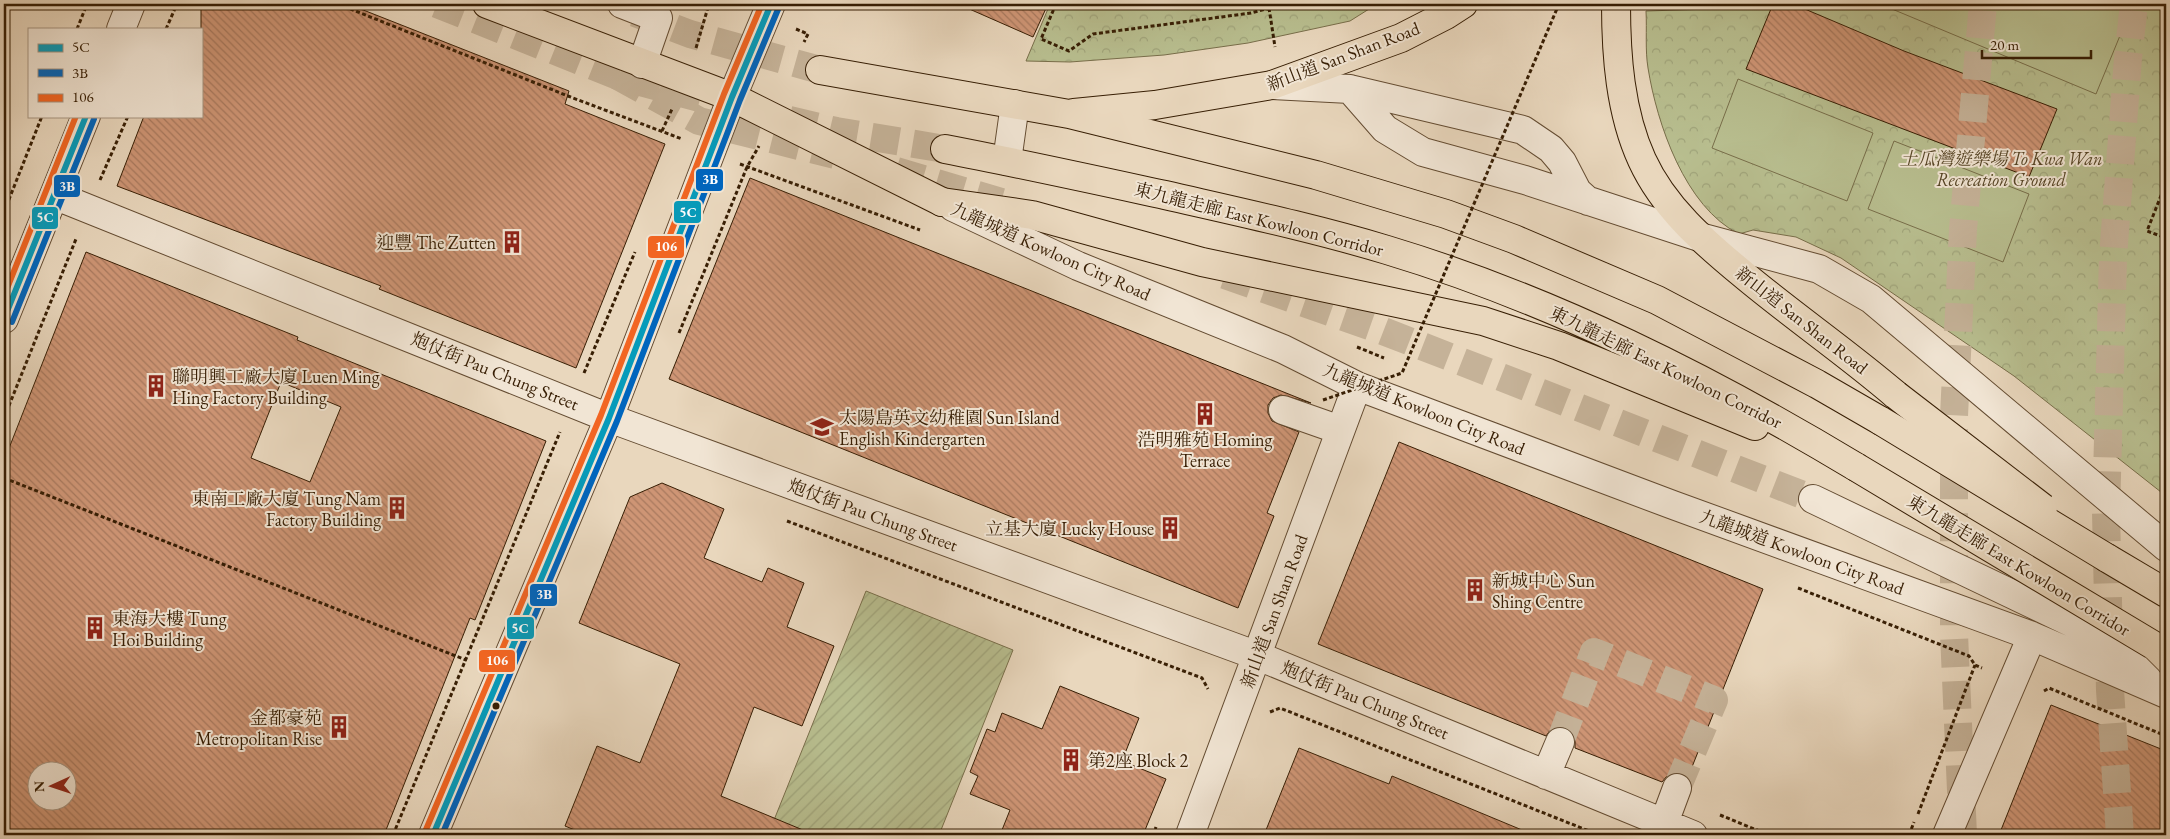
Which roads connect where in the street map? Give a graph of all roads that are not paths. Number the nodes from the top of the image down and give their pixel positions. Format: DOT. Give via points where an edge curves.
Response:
graph roads {
  1 [pos="131,4"];
  2 [pos="487,4"];
  3 [pos="622,4"];
  4 [pos="771,4"];
  5 [pos="1463,4"];
  6 [pos="1616,4"];
  7 [pos="121,28"];
  8 [pos="642,64"];
  9 [pos="820,70"];
  10 [pos="1272,85"];
  11 [pos="1350,89"];
  12 [pos="732,97"];
  13 [pos="1015,104"];
  14 [pos="1069,114"];
  15 [pos="85,118"];
  16 [pos="945,149"];
  17 [pos="1007,161"];
  18 [pos="54,194"];
  19 [pos="1588,201"];
  20 [pos="942,202"];
  21 [pos="1696,236"];
  22 [pos="4,319"];
  23 [pos="1357,386"];
  24 [pos="1283,410"];
  25 [pos="609,418"];
  26 [pos="1340,430"];
  27 [pos="1856,467"];
  28 [pos="1812,499"];
  29 [pos="2166,546"];
  30 [pos="2107,558"];
  31 [pos="2166,593"];
  32 [pos="2032,636"];
  33 [pos="2166,653"];
  34 [pos="1258,656"];
  35 [pos="2162,692"];
  36 [pos="1560,742"];
  37 [pos="1546,774"];
  38 [pos="1677,788"];
  39 [pos="1664,823"];
  40 [pos="433,835"];
  41 [pos="1190,835"];
  42 [pos="1693,835"];
  43 [pos="1947,835"];
  1 -- 7 [label="street"];
  2 -- 8 [label="main road, 九龍城道 Kowloon City Road"];
  3 -- 8 [label="street" via="658,18"];
  4 -- 12 [label="street"];
  5 -- 10 [label="main road, 新山道 San Shan Road" via="1401,38"];
  6 -- 21 [label="main road, 新山道 San Shan Road" via="1620,76 1630,125 1642,160 1666,200"];
  8 -- 12 [label="main road, 九龍城道 Kowloon City Road"];
  9 -- 13 [label="main road"];
  10 -- 11 [label="street"];
  10 -- 14 [label="main road, 新山道 San Shan Road" via="1156,105"];
  11 -- 19 [label="street" via="1385,129 1423,152"];
  11 -- 19 [label="street" via="1523,130 1551,148 1577,191"];
  12 -- 20 [label="main road, 九龍城道 Kowloon City Road"];
  12 -- 25 [label="street"];
  13 -- 14 [label="main road"];
  13 -- 17 [label="street"];
  14 -- 30 [label="main road, bridge" via="1215,149 1446,214 1514,239 1657,300 1817,384"];
  15 -- 18 [label="street"];
  16 -- 17 [label="main road, 東九龍走廊 East Kowloon Corridor"];
  17 -- 27 [label="main road, 東九龍走廊 East Kowloon Corridor" via="1274,219 1389,250 1454,272 1632,346 1750,405"];
  18 -- 22 [label="street"];
  18 -- 25 [label="street, 炮仗街 Pau Chung Street"];
  19 -- 21 [label="street"];
  20 -- 23 [label="street, 九龍城道 Kowloon City Road" via="1078,266 1283,349"];
  20 -- 27 [label="main road" via="1032,215 1202,262 1483,321 1558,346"];
  21 -- 29 [label="street" via="1819,269 1871,299"];
  21 -- 30 [label="main road, 新山道 San Shan Road, bridge" via="1771,298"];
  23 -- 26 [label="street, 新山道 San Shan Road"];
  23 -- 32 [label="street, 九龍城道 Kowloon City Road"];
  24 -- 26 [label="street"];
  25 -- 34 [label="street, 炮仗街 Pau Chung Street"];
  25 -- 40 [label="street"];
  26 -- 34 [label="street, 新山道 San Shan Road"];
  27 -- 33 [label="main road, 東九龍走廊 East Kowloon Corridor, bridge"];
  28 -- 35 [label="street" via="2108,640"];
  30 -- 31 [label="main road"];
  32 -- 35 [label="street, 九龍城道 Kowloon City Road"];
  32 -- 43 [label="street"];
  34 -- 37 [label="street, 炮仗街 Pau Chung Street"];
  34 -- 41 [label="street, 新山道 San Shan Road"];
  36 -- 37 [label="street"];
  37 -- 39 [label="street, 炮仗街 Pau Chung Street"];
  38 -- 39 [label="street"];
  39 -- 42 [label="street, 炮仗街 Pau Chung Street"];
}
